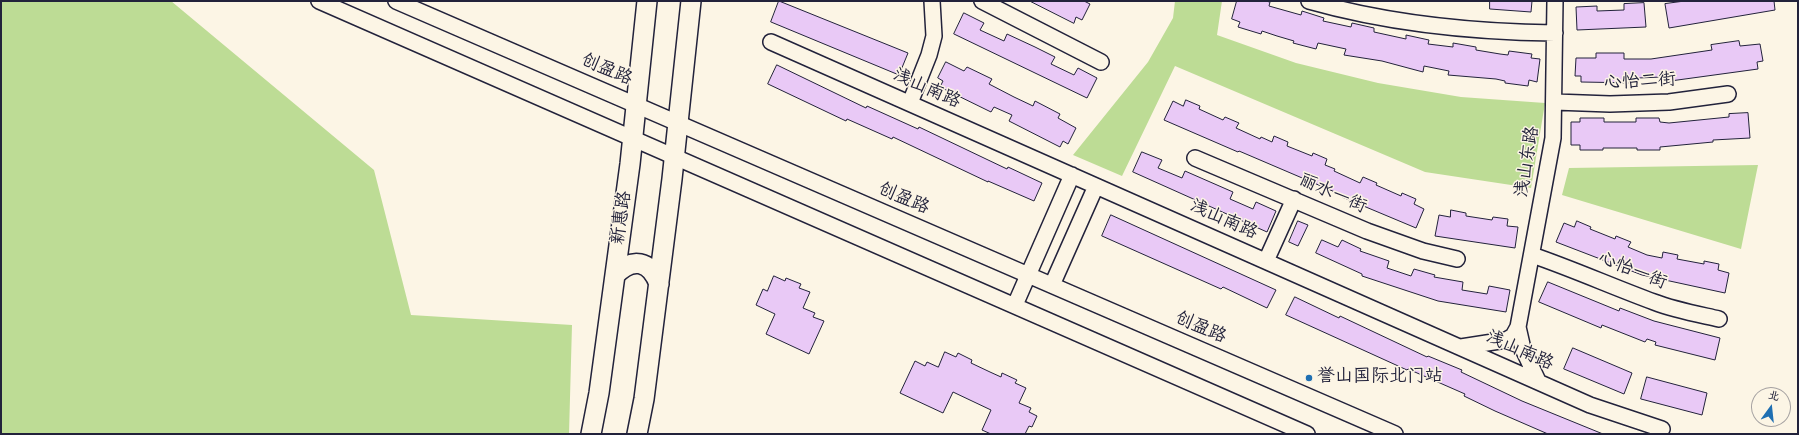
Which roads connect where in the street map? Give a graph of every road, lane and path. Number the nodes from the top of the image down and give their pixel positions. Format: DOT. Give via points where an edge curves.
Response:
graph roads {
  1 [pos="319,1"];
  2 [pos="396,1"];
  3 [pos="647,1"];
  4 [pos="691,1"];
  5 [pos="932,1"];
  6 [pos="982,1"];
  7 [pos="1309,1"];
  8 [pos="1555,1"];
  9 [pos="1555,33"];
  10 [pos="771,42"];
  11 [pos="1101,62"];
  12 [pos="1728,94"];
  13 [pos="1555,102"];
  14 [pos="910,103"];
  15 [pos="636,106"];
  16 [pos="678,124"];
  17 [pos="633,138"];
  18 [pos="675,156"];
  19 [pos="1195,158"];
  20 [pos="1072,175"];
  21 [pos="1096,186"];
  22 [pos="1294,199"];
  23 [pos="1532,254"];
  24 [pos="1457,259"];
  25 [pos="1266,261"];
  26 [pos="615,275"];
  27 [pos="1028,275"];
  28 [pos="659,284"];
  29 [pos="1052,285"];
  30 [pos="1015,305"];
  31 [pos="1719,319"];
  32 [pos="1518,328"];
  33 [pos="1460,347"];
  34 [pos="1538,381"];
  35 [pos="1662,428"];
  36 [pos="590,434"];
  37 [pos="637,434"];
  38 [pos="1307,434"];
  39 [pos="1395,434"];
  1 -- 17 [label="street"];
  2 -- 15 [label="street, 创盈路"];
  3 -- 15 [label="main road, 新惠路"];
  4 -- 16 [label="main road"];
  5 -- 14 [label="street" via="934,36 929,56"];
  6 -- 11 [label="street"];
  7 -- 9 [label="street" via="1373,17 1418,24 1471,30"];
  8 -- 9 [label="street, 浅山东路"];
  9 -- 13 [label="street, 浅山东路"];
  10 -- 14 [label="street, 浅山南路"];
  12 -- 13 [label="street, 心怡二街" via="1669,102"];
  13 -- 23 [label="street, 浅山东路" via="1553,138"];
  14 -- 20 [label="street, 浅山南路"];
  15 -- 16 [label="street, 创盈路"];
  15 -- 17 [label="main road, 新惠路"];
  16 -- 18 [label="main road"];
  16 -- 27 [label="street, 创盈路"];
  17 -- 18 [label="street"];
  17 -- 26 [label="main road, 新惠路"];
  18 -- 28 [label="main road"];
  18 -- 30 [label="street"];
  19 -- 22 [label="street, 丽水一街"];
  20 -- 21 [label="street, 浅山南路"];
  20 -- 27 [label="street"];
  21 -- 25 [label="street, 浅山南路"];
  21 -- 29 [label="street"];
  22 -- 24 [label="street, 丽水一街" via="1366,231 1423,251"];
  22 -- 25 [label="street"];
  23 -- 31 [label="street, 心怡一街" via="1654,303"];
  23 -- 32 [label="street, 浅山东路"];
  25 -- 33 [label="street, 浅山南路"];
  26 -- 28 [label="main road" via="623,266 634,263 646,265 655,273"];
  26 -- 36 [label="main road, 新惠路" via="599,393"];
  27 -- 29 [label="street, 创盈路"];
  27 -- 30 [label="street"];
  28 -- 37 [label="main road"];
  29 -- 39 [label="street, 创盈路"];
  30 -- 38 [label="street"];
  32 -- 33 [label="street" via="1513,336 1506,340"];
  32 -- 34 [label="street, 浅山东路" via="1523,349"];
  33 -- 34 [label="street, 浅山南路"];
  34 -- 35 [label="street, 浅山南路" via="1598,408"];
}
